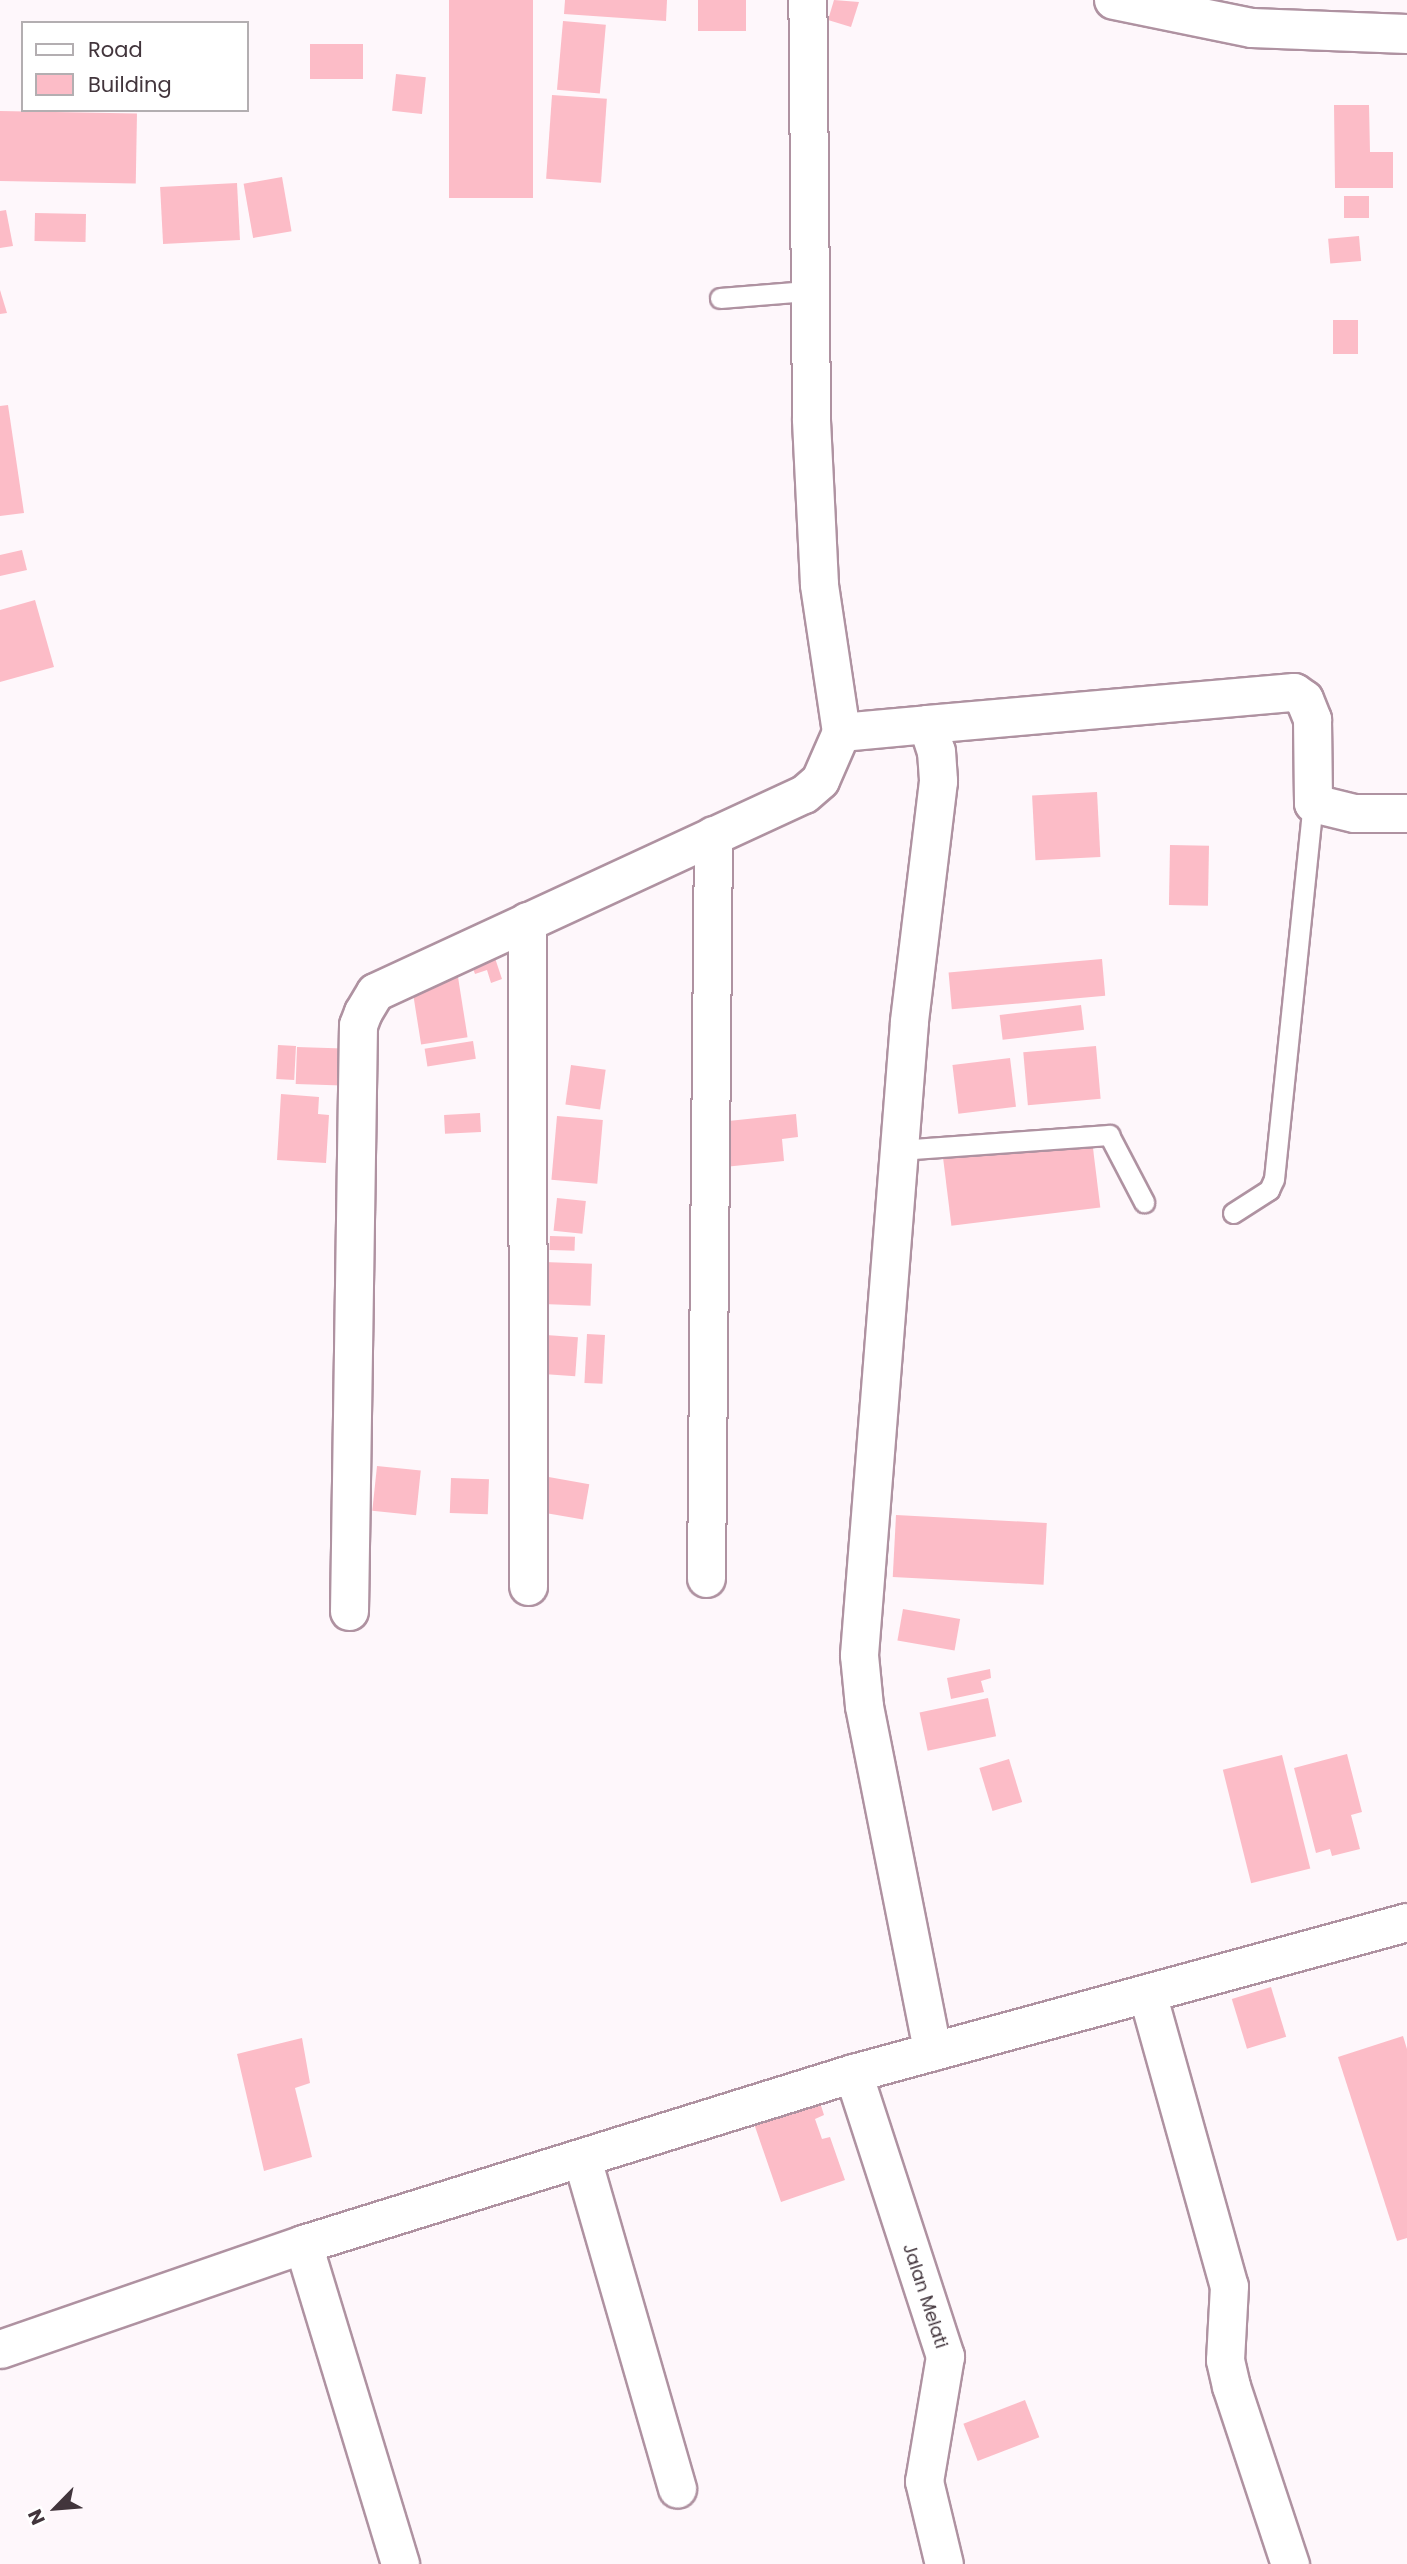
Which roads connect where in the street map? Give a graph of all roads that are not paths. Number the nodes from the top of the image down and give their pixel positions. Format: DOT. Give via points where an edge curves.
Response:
graph roads {
  1 [pos="807,0"];
  2 [pos="1114,0"];
  3 [pos="1407,34"];
  4 [pos="807,291"];
  5 [pos="720,298"];
  6 [pos="927,724"];
  7 [pos="841,732"];
  8 [pos="1313,803"];
  9 [pos="1407,813"];
  10 [pos="713,835"];
  11 [pos="527,921"];
  12 [pos="898,1150"];
  13 [pos="1144,1202"];
  14 [pos="1233,1213"];
  15 [pos="706,1578"];
  16 [pos="528,1586"];
  17 [pos="349,1611"];
  18 [pos="1407,1922"];
  19 [pos="1147,1993"];
  20 [pos="932,2051"];
  21 [pos="853,2073"];
  22 [pos="582,2159"];
  23 [pos="303,2244"];
  24 [pos="0,2349"];
  25 [pos="677,2488"];
  26 [pos="400,2564"];
  27 [pos="944,2564"];
  28 [pos="1290,2564"];
  1 -- 4 [label="street"];
  2 -- 3 [label="main road" via="1252,28"];
  4 -- 5 [label="lane"];
  4 -- 7 [label="street" via="819,584"];
  6 -- 7 [label="street"];
  6 -- 8 [label="street" via="1294,692 1304,699 1312,719"];
  6 -- 12 [label="street" via="936,751 938,782"];
  7 -- 10 [label="street" via="820,780 804,794"];
  8 -- 9 [label="street" via="1354,813"];
  8 -- 14 [label="lane" via="1274,1179 1269,1190"];
  10 -- 11 [label="street"];
  10 -- 15 [label="street"];
  11 -- 16 [label="street"];
  11 -- 17 [label="street" via="375,992 358,1026"];
  12 -- 13 [label="lane" via="1109,1135 1116,1142 1132,1188"];
  12 -- 20 [label="street" via="859,1655 864,1706"];
  18 -- 19 [label="street"];
  19 -- 20 [label="street"];
  19 -- 28 [label="street" via="1229,2286 1225,2360 1230,2386"];
  20 -- 21 [label="street"];
  21 -- 22 [label="street"];
  21 -- 27 [label="street, Jalan Melati" via="945,2356 924,2481"];
  22 -- 23 [label="street"];
  22 -- 25 [label="street"];
  23 -- 24 [label="street"];
  23 -- 26 [label="street"];
}
